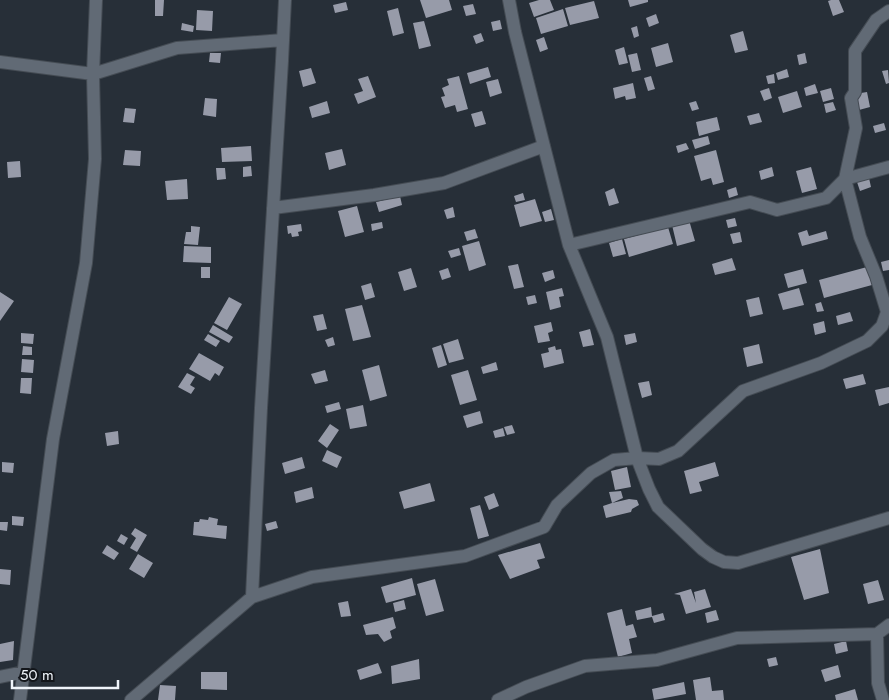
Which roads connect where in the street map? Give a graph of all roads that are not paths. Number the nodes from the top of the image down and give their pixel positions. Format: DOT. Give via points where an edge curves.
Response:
graph roads {
  1 [pos="96,0"];
  2 [pos="285,0"];
  3 [pos="509,0"];
  4 [pos="889,11"];
  5 [pos="283,40"];
  6 [pos="0,62"];
  7 [pos="93,74"];
  8 [pos="544,146"];
  9 [pos="889,167"];
  10 [pos="845,179"];
  11 [pos="273,208"];
  12 [pos="569,245"];
  13 [pos="636,458"];
  14 [pos="889,518"];
  15 [pos="252,597"];
  16 [pos="889,625"];
  17 [pos="877,634"];
  18 [pos="24,672"];
  19 [pos="0,677"];
  20 [pos="20,700"];
  21 [pos="131,700"];
  22 [pos="498,700"];
  23 [pos="884,700"];
  1 -- 7 [label="street"];
  2 -- 5 [label="street"];
  3 -- 8 [label="street"];
  4 -- 10 [label="street" via="876,20 855,51 855,92 851,98 856,128"];
  5 -- 7 [label="street" via="177,48"];
  5 -- 11 [label="street"];
  6 -- 7 [label="street"];
  7 -- 18 [label="street" via="95,159 86,263 53,439"];
  8 -- 11 [label="street" via="444,183"];
  8 -- 12 [label="street"];
  9 -- 10 [label="street"];
  10 -- 12 [label="street" via="826,198 777,210 750,202"];
  10 -- 13 [label="street" via="860,237 887,312 882,326 867,342 743,391 678,451 659,458"];
  11 -- 15 [label="street"];
  12 -- 13 [label="street" via="607,337"];
  13 -- 14 [label="street" via="658,507 702,549 724,562 754,559"];
  13 -- 15 [label="street" via="614,460 591,473 557,506 544,527 465,556 312,577"];
  15 -- 21 [label="street"];
  16 -- 17 [label="street"];
  17 -- 22 [label="street" via="737,638 657,660 585,666"];
  17 -- 23 [label="street" via="878,683"];
  18 -- 19 [label="street"];
  18 -- 20 [label="street"];
}
